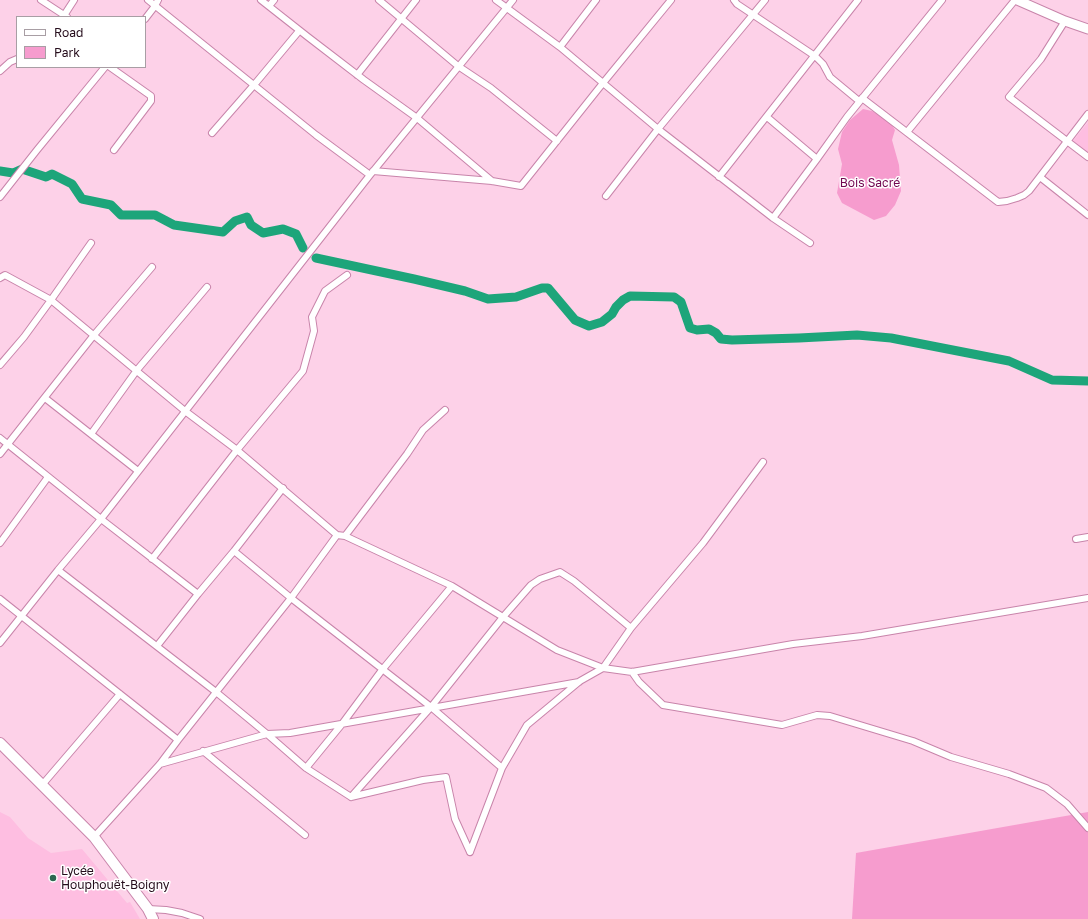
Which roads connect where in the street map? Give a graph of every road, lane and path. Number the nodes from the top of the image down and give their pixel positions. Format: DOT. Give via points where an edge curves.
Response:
graph roads {
  1 [pos="41,0"];
  2 [pos="74,0"];
  3 [pos="148,0"];
  4 [pos="158,0"];
  5 [pos="261,0"];
  6 [pos="274,0"];
  7 [pos="379,0"];
  8 [pos="416,0"];
  9 [pos="496,0"];
  10 [pos="513,0"];
  11 [pos="596,0"];
  12 [pos="671,0"];
  13 [pos="734,0"];
  14 [pos="765,0"];
  15 [pos="858,0"];
  16 [pos="942,0"];
  17 [pos="1016,0"];
  18 [pos="155,6"];
  19 [pos="269,6"];
  20 [pos="506,8"];
  21 [pos="753,15"];
  22 [pos="65,16"];
  23 [pos="146,18"];
  24 [pos="402,19"];
  25 [pos="1065,21"];
  26 [pos="1088,29"];
  27 [pos="299,31"];
  28 [pos="560,47"];
  29 [pos="815,56"];
  30 [pos="16,59"];
  31 [pos="458,66"];
  32 [pos="104,68"];
  33 [pos="111,68"];
  34 [pos="0,71"];
  35 [pos="357,75"];
  36 [pos="603,83"];
  37 [pos="254,85"];
  38 [pos="861,100"];
  39 [pos="1088,114"];
  40 [pos="767,117"];
  41 [pos="417,118"];
  42 [pos="658,129"];
  43 [pos="908,132"];
  44 [pos="212,133"];
  45 [pos="557,141"];
  46 [pos="1067,141"];
  47 [pos="114,150"];
  48 [pos="1088,157"];
  49 [pos="818,159"];
  50 [pos="372,173"];
  51 [pos="719,176"];
  52 [pos="1040,177"];
  53 [pos="492,181"];
  54 [pos="606,196"];
  55 [pos="0,197"];
  56 [pos="1088,215"];
  57 [pos="773,218"];
  58 [pos="91,243"];
  59 [pos="810,243"];
  60 [pos="152,267"];
  61 [pos="347,275"];
  62 [pos="0,278"];
  63 [pos="207,286"];
  64 [pos="51,300"];
  65 [pos="94,335"];
  66 [pos="0,364"];
  67 [pos="137,370"];
  68 [pos="46,398"];
  69 [pos="444,410"];
  70 [pos="185,411"];
  71 [pos="91,434"];
  72 [pos="0,438"];
  73 [pos="8,444"];
  74 [pos="237,450"];
  75 [pos="0,454"];
  76 [pos="763,462"];
  77 [pos="138,471"];
  78 [pos="48,477"];
  79 [pos="283,488"];
  80 [pos="101,519"];
  81 [pos="337,535"];
  82 [pos="345,536"];
  83 [pos="1088,537"];
  84 [pos="1076,539"];
  85 [pos="0,543"];
  86 [pos="234,551"];
  87 [pos="152,558"];
  88 [pos="58,570"];
  89 [pos="452,586"];
  90 [pos="198,594"];
  91 [pos="291,598"];
  92 [pos="1088,598"];
  93 [pos="0,599"];
  94 [pos="21,617"];
  95 [pos="503,617"];
  96 [pos="631,628"];
  97 [pos="0,643"];
  98 [pos="158,646"];
  99 [pos="603,668"];
  100 [pos="382,670"];
  101 [pos="632,672"];
  102 [pos="580,681"];
  103 [pos="216,692"];
  104 [pos="120,694"];
  105 [pos="431,708"];
  106 [pos="342,724"];
  107 [pos="267,734"];
  108 [pos="178,740"];
  109 [pos="0,743"];
  110 [pos="203,751"];
  111 [pos="160,764"];
  112 [pos="306,768"];
  113 [pos="502,768"];
  114 [pos="42,785"];
  115 [pos="351,797"];
  116 [pos="1088,828"];
  117 [pos="305,835"];
  118 [pos="94,837"];
  119 [pos="148,909"];
  120 [pos="153,919"];
  121 [pos="200,919"];
  1 -- 22 [label="street"];
  2 -- 22 [label="street"];
  3 -- 18 [label="street"];
  4 -- 18 [label="street"];
  5 -- 19 [label="street"];
  6 -- 19 [label="street"];
  7 -- 24 [label="street"];
  8 -- 24 [label="street"];
  9 -- 20 [label="street"];
  10 -- 20 [label="street"];
  11 -- 28 [label="street"];
  12 -- 36 [label="street"];
  13 -- 21 [label="street"];
  14 -- 21 [label="street"];
  15 -- 29 [label="street"];
  16 -- 38 [label="street"];
  17 -- 25 [label="main road"];
  17 -- 43 [label="street"];
  18 -- 23 [label="street"];
  18 -- 37 [label="street"];
  19 -- 27 [label="street"];
  20 -- 28 [label="street"];
  20 -- 31 [label="street"];
  21 -- 29 [label="street"];
  21 -- 42 [label="street"];
  24 -- 31 [label="street"];
  24 -- 35 [label="street"];
  25 -- 26 [label="main road"];
  25 -- 46 [label="street" via="1041,59 1010,97"];
  27 -- 35 [label="street"];
  27 -- 37 [label="street"];
  28 -- 36 [label="street"];
  29 -- 38 [label="street" via="830,77"];
  29 -- 40 [label="street"];
  30 -- 34 [label="street"];
  31 -- 41 [label="street"];
  31 -- 45 [label="street" via="491,88"];
  32 -- 55 [label="street"];
  33 -- 47 [label="street" via="151,96 151,101"];
  35 -- 41 [label="street"];
  36 -- 42 [label="street"];
  36 -- 45 [label="street"];
  37 -- 44 [label="street"];
  37 -- 50 [label="street" via="316,135"];
  38 -- 43 [label="street"];
  38 -- 49 [label="street"];
  39 -- 46 [label="street"];
  40 -- 49 [label="street"];
  40 -- 51 [label="street"];
  41 -- 50 [label="street"];
  41 -- 53 [label="street"];
  42 -- 51 [label="street"];
  42 -- 54 [label="street"];
  43 -- 52 [label="street" via="998,202 1024,195"];
  45 -- 53 [label="street" via="521,186"];
  46 -- 48 [label="street"];
  46 -- 52 [label="street"];
  49 -- 57 [label="street"];
  50 -- 53 [label="street"];
  50 -- 70 [label="street"];
  51 -- 57 [label="street"];
  52 -- 56 [label="street"];
  57 -- 59 [label="street"];
  58 -- 64 [label="street"];
  60 -- 65 [label="street"];
  61 -- 74 [label="street" via="326,292 312,317 314,331 303,371"];
  62 -- 64 [label="street" via="5,275"];
  63 -- 67 [label="street"];
  64 -- 65 [label="street"];
  64 -- 66 [label="street"];
  65 -- 67 [label="street"];
  65 -- 68 [label="street"];
  67 -- 70 [label="street"];
  67 -- 71 [label="street"];
  68 -- 71 [label="street"];
  68 -- 73 [label="street"];
  69 -- 82 [label="street" via="423,430"];
  70 -- 74 [label="street"];
  70 -- 77 [label="street"];
  71 -- 77 [label="street"];
  72 -- 73 [label="street"];
  73 -- 75 [label="street"];
  73 -- 78 [label="street"];
  74 -- 79 [label="street"];
  74 -- 87 [label="street"];
  76 -- 96 [label="street" via="703,543"];
  77 -- 80 [label="street"];
  78 -- 80 [label="street"];
  78 -- 85 [label="street"];
  79 -- 81 [label="street"];
  79 -- 86 [label="street"];
  80 -- 87 [label="street"];
  80 -- 88 [label="street"];
  81 -- 82 [label="street"];
  81 -- 91 [label="street"];
  82 -- 89 [label="street"];
  83 -- 84 [label="street"];
  86 -- 90 [label="street"];
  86 -- 91 [label="street"];
  87 -- 90 [label="street"];
  88 -- 94 [label="street"];
  88 -- 98 [label="street"];
  89 -- 95 [label="street"];
  89 -- 100 [label="street"];
  90 -- 98 [label="street"];
  91 -- 100 [label="street"];
  91 -- 103 [label="street"];
  92 -- 101 [label="street"];
  93 -- 94 [label="street"];
  94 -- 97 [label="street"];
  94 -- 104 [label="street"];
  95 -- 96 [label="street" via="531,585 560,572"];
  95 -- 99 [label="street" via="557,650"];
  95 -- 105 [label="street"];
  96 -- 99 [label="street"];
  98 -- 103 [label="street"];
  99 -- 101 [label="street"];
  99 -- 102 [label="street"];
  100 -- 105 [label="street"];
  100 -- 106 [label="street"];
  101 -- 116 [label="street" via="663,705 782,725 817,715 830,716 913,741 952,757 1046,788 1067,804"];
  102 -- 105 [label="street"];
  102 -- 113 [label="street" via="527,724"];
  103 -- 107 [label="street"];
  103 -- 108 [label="street"];
  104 -- 108 [label="street"];
  104 -- 114 [label="street"];
  105 -- 106 [label="street"];
  105 -- 113 [label="street"];
  105 -- 115 [label="street"];
  106 -- 107 [label="street" via="290,734"];
  106 -- 112 [label="street"];
  107 -- 110 [label="street"];
  107 -- 112 [label="street"];
  108 -- 111 [label="street"];
  109 -- 114 [label="main road"];
  110 -- 111 [label="street"];
  110 -- 117 [label="street"];
  111 -- 118 [label="street"];
  112 -- 115 [label="street"];
  113 -- 115 [label="street" via="470,852 456,819 446,777"];
  114 -- 118 [label="main road"];
  118 -- 119 [label="main road"];
  119 -- 120 [label="main road"];
  119 -- 121 [label="street" via="182,913"];
}
